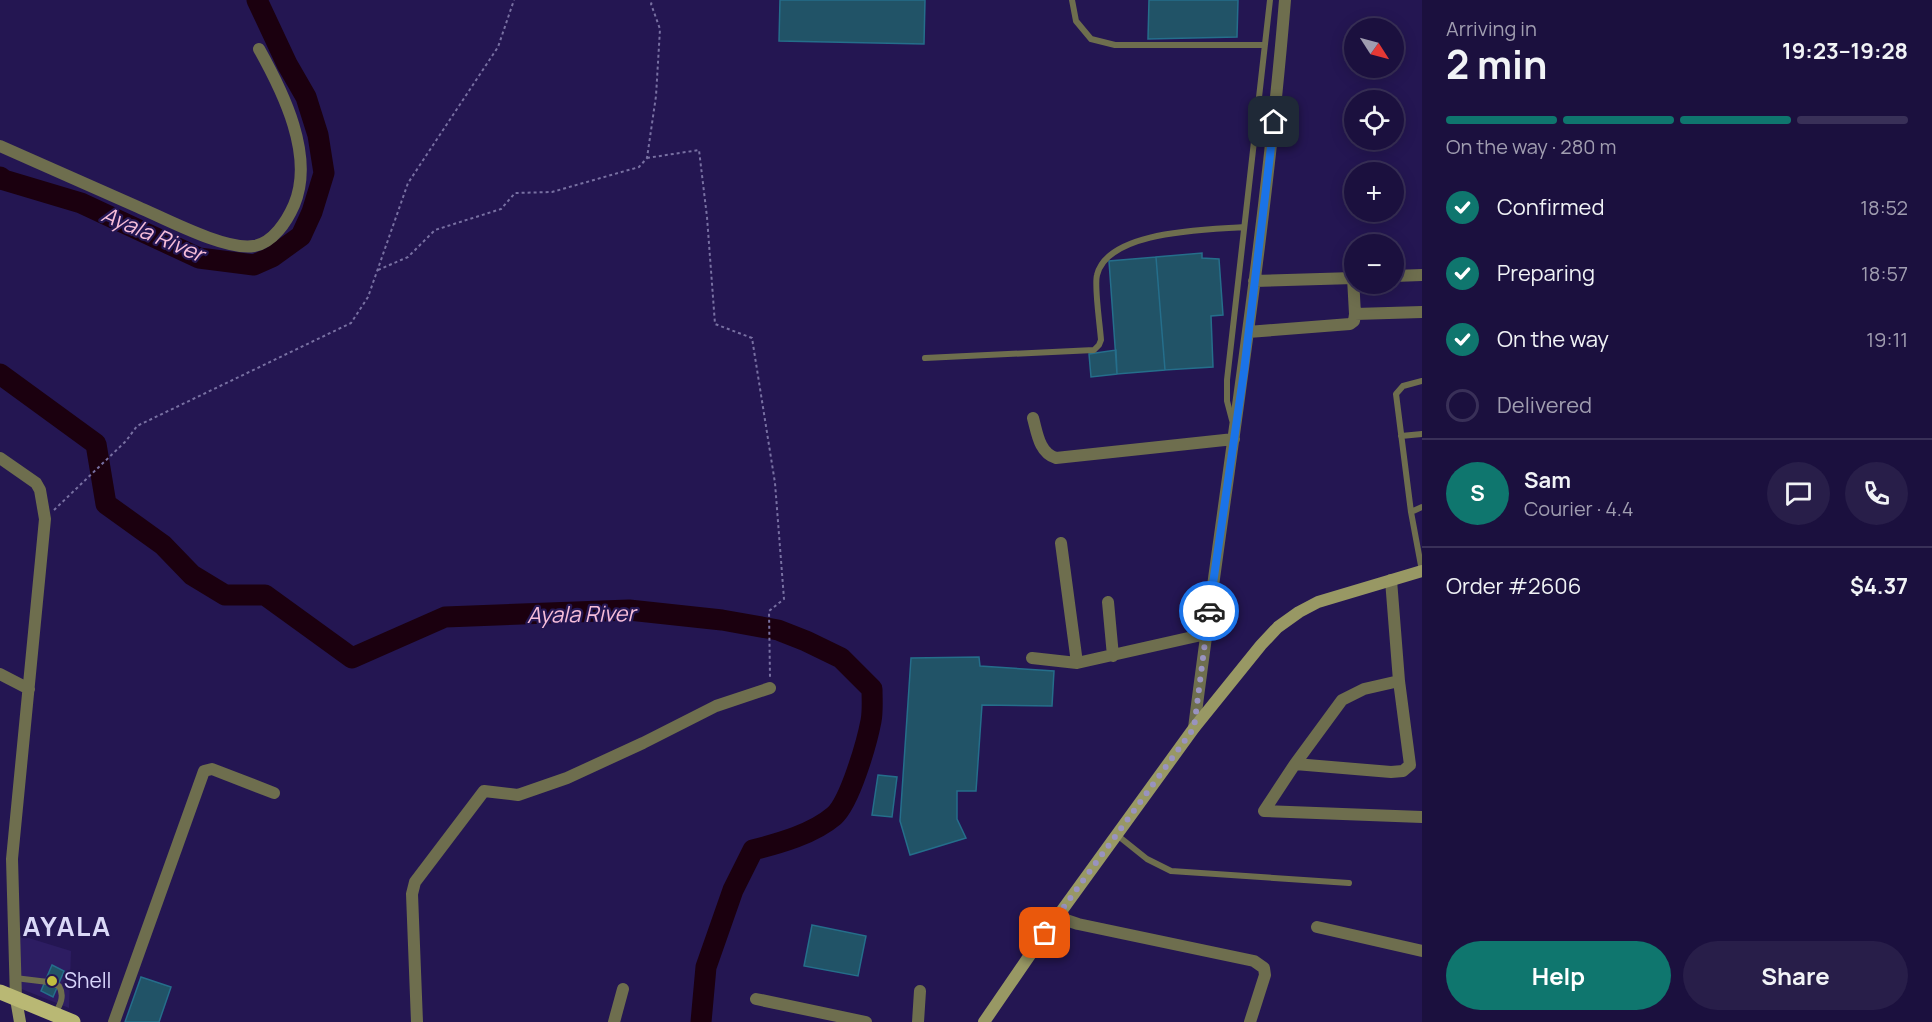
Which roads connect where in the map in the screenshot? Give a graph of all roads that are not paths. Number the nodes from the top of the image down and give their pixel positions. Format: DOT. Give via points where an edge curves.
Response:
graph roads {
  1 [pos="1072,0"];
  2 [pos="1270,0"];
  3 [pos="1286,0"];
  4 [pos="1264,45"];
  5 [pos="259,49"];
  6 [pos="0,146"];
  7 [pos="1244,227"];
  8 [pos="1422,275"];
  9 [pos="1404,276"];
  10 [pos="1344,278"];
  11 [pos="1254,281"];
  12 [pos="1354,294"];
  13 [pos="1422,312"];
  14 [pos="1355,314"];
  15 [pos="1248,332"];
  16 [pos="925,358"];
  17 [pos="1422,381"];
  18 [pos="1033,418"];
  19 [pos="1422,434"];
  20 [pos="1235,436"];
  21 [pos="1401,436"];
  22 [pos="0,458"];
  23 [pos="1422,507"];
  24 [pos="1411,512"];
  25 [pos="1418,531"];
  26 [pos="1061,543"];
  27 [pos="1422,571"];
  28 [pos="1391,580"];
  29 [pos="1108,602"];
  30 [pos="1206,634"];
  31 [pos="1113,656"];
  32 [pos="1032,658"];
  33 [pos="1077,663"];
  34 [pos="0,675"];
  35 [pos="1399,681"];
  36 [pos="770,688"];
  37 [pos="29,689"];
  38 [pos="1194,728"];
  39 [pos="1295,764"];
  40 [pos="274,793"];
  41 [pos="1422,818"];
  42 [pos="1117,835"];
  43 [pos="1349,883"];
  44 [pos="1057,917"];
  45 [pos="1317,927"];
  46 [pos="1422,951"];
  47 [pos="15,978"];
  48 [pos="623,989"];
  49 [pos="920,991"];
  50 [pos="0,992"];
  51 [pos="16,999"];
  52 [pos="756,999"];
  53 [pos="54,1014"];
  54 [pos="20,1022"];
  55 [pos="73,1022"];
  56 [pos="114,1022"];
  57 [pos="417,1022"];
  58 [pos="614,1022"];
  59 [pos="866,1022"];
  60 [pos="918,1022"];
  61 [pos="984,1022"];
  62 [pos="1250,1022"];
  1 -- 4 [label="lane" via="1076,21 1091,39 1115,45"];
  2 -- 4 [label="lane"];
  3 -- 11 [label="street"];
  4 -- 7 [label="lane"];
  5 -- 6 [label="street" via="290,116 301,172 297,196 287,216 273,236 255,246 201,234"];
  7 -- 16 [label="lane" via="1174,232 1118,249 1097,276 1101,340 1094,350"];
  7 -- 20 [label="lane" via="1227,380"];
  8 -- 9 [label="street"];
  10 -- 11 [label="street"];
  11 -- 15 [label="street"];
  12 -- 14 [label="street"];
  13 -- 14 [label="street"];
  14 -- 15 [label="street" via="1350,324"];
  15 -- 20 [label="street"];
  17 -- 21 [label="lane" via="1403,386 1396,394"];
  18 -- 20 [label="street" via="1045,452 1056,458"];
  19 -- 21 [label="lane"];
  20 -- 30 [label="street"];
  21 -- 24 [label="lane"];
  22 -- 37 [label="street" via="36,483 45,519"];
  23 -- 24 [label="lane"];
  24 -- 25 [label="lane"];
  25 -- 27 [label="lane"];
  26 -- 33 [label="street"];
  27 -- 28 [label="street"];
  28 -- 35 [label="street"];
  28 -- 38 [label="street" via="1318,602 1278,627"];
  29 -- 31 [label="street"];
  30 -- 31 [label="street"];
  30 -- 38 [label="street"];
  31 -- 33 [label="street"];
  32 -- 33 [label="street"];
  34 -- 37 [label="street"];
  35 -- 39 [label="street" via="1364,689 1342,700"];
  35 -- 39 [label="street" via="1408,769 1391,772"];
  36 -- 57 [label="street" via="716,706 567,778 518,795 484,791 415,882 412,894"];
  37 -- 47 [label="street" via="12,859"];
  38 -- 42 [label="street"];
  39 -- 41 [label="street" via="1264,811"];
  40 -- 56 [label="street" via="212,769 204,771"];
  42 -- 43 [label="lane" via="1147,859 1171,871"];
  42 -- 44 [label="street"];
  44 -- 61 [label="street"];
  44 -- 62 [label="street" via="1254,960 1264,968 1265,975"];
  45 -- 46 [label="street"];
  47 -- 51 [label="street"];
  47 -- 53 [label="lane" via="57,984 61,988 61,1004"];
  48 -- 58 [label="street"];
  49 -- 60 [label="street"];
  50 -- 51 [label="main road"];
  51 -- 53 [label="main road"];
  51 -- 54 [label="street"];
  52 -- 59 [label="street"];
  53 -- 55 [label="main road"];
}
